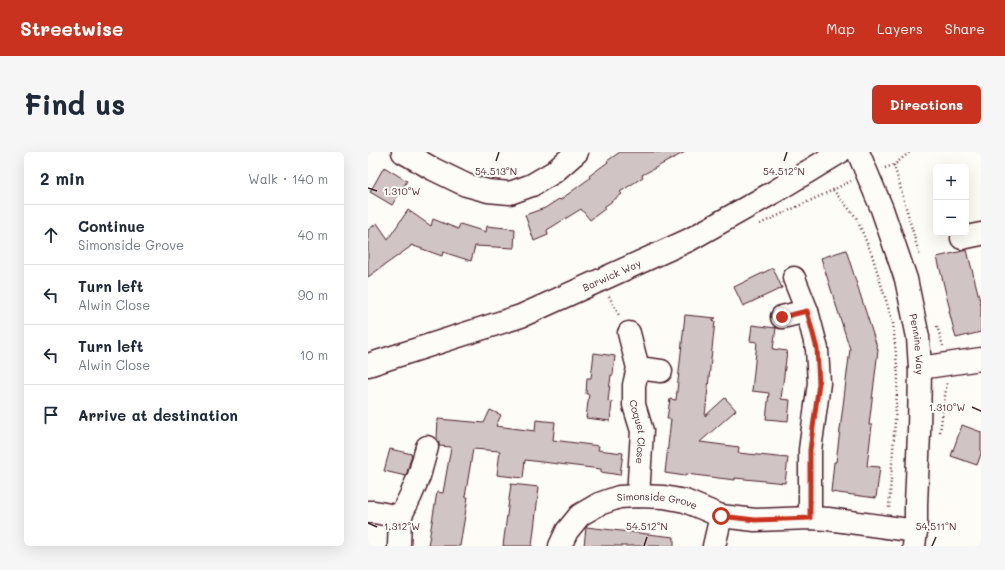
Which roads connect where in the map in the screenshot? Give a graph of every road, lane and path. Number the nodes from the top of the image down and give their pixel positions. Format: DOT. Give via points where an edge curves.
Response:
graph roads {
  1 [pos="403,152"];
  2 [pos="577,152"];
  3 [pos="840,152"];
  4 [pos="858,152"];
  5 [pos="833,190"];
  6 [pos="794,278"];
  7 [pos="609,296"];
  8 [pos="807,311"];
  9 [pos="782,317"];
  10 [pos="629,333"];
  11 [pos="981,359"];
  12 [pos="368,365"];
  13 [pos="638,368"];
  14 [pos="920,368"];
  15 [pos="661,371"];
  16 [pos="427,448"];
  17 [pos="638,496"];
  18 [pos="368,512"];
  19 [pos="721,516"];
  20 [pos="400,517"];
  21 [pos="810,518"];
  22 [pos="888,527"];
  23 [pos="915,538"];
  24 [pos="399,546"];
  25 [pos="560,546"];
  26 [pos="714,546"];
  1 -- 2 [label="street" via="466,185 488,191 510,192 532,185 554,172"];
  3 -- 12 [label="street, Barwick Way" via="689,240 521,316"];
  4 -- 14 [label="street, Pennine Way" via="882,209 906,279 918,337"];
  5 -- 22 [label="path" via="856,217 872,255 893,323 898,377"];
  6 -- 8 [label="street"];
  7 -- 10 [label="path"];
  8 -- 9 [label="street"];
  8 -- 21 [label="street" via="817,349 819,383 810,450"];
  10 -- 13 [label="street, Coquet Close"];
  11 -- 14 [label="street"];
  13 -- 15 [label="street"];
  13 -- 17 [label="street, Coquet Close" via="634,385 634,405 642,431"];
  14 -- 23 [label="street, Pennine Way"];
  16 -- 20 [label="street" via="419,476"];
  17 -- 19 [label="street, Simonside Grove" via="685,501"];
  17 -- 25 [label="street, Simonside Grove" via="619,497 599,504 580,515 567,531"];
  18 -- 20 [label="street"];
  19 -- 21 [label="street, Simonside Grove" via="755,520"];
  19 -- 26 [label="street"];
  20 -- 24 [label="street"];
  21 -- 22 [label="street, Simonside Grove"];
  22 -- 23 [label="street, Simonside Grove"];
}
